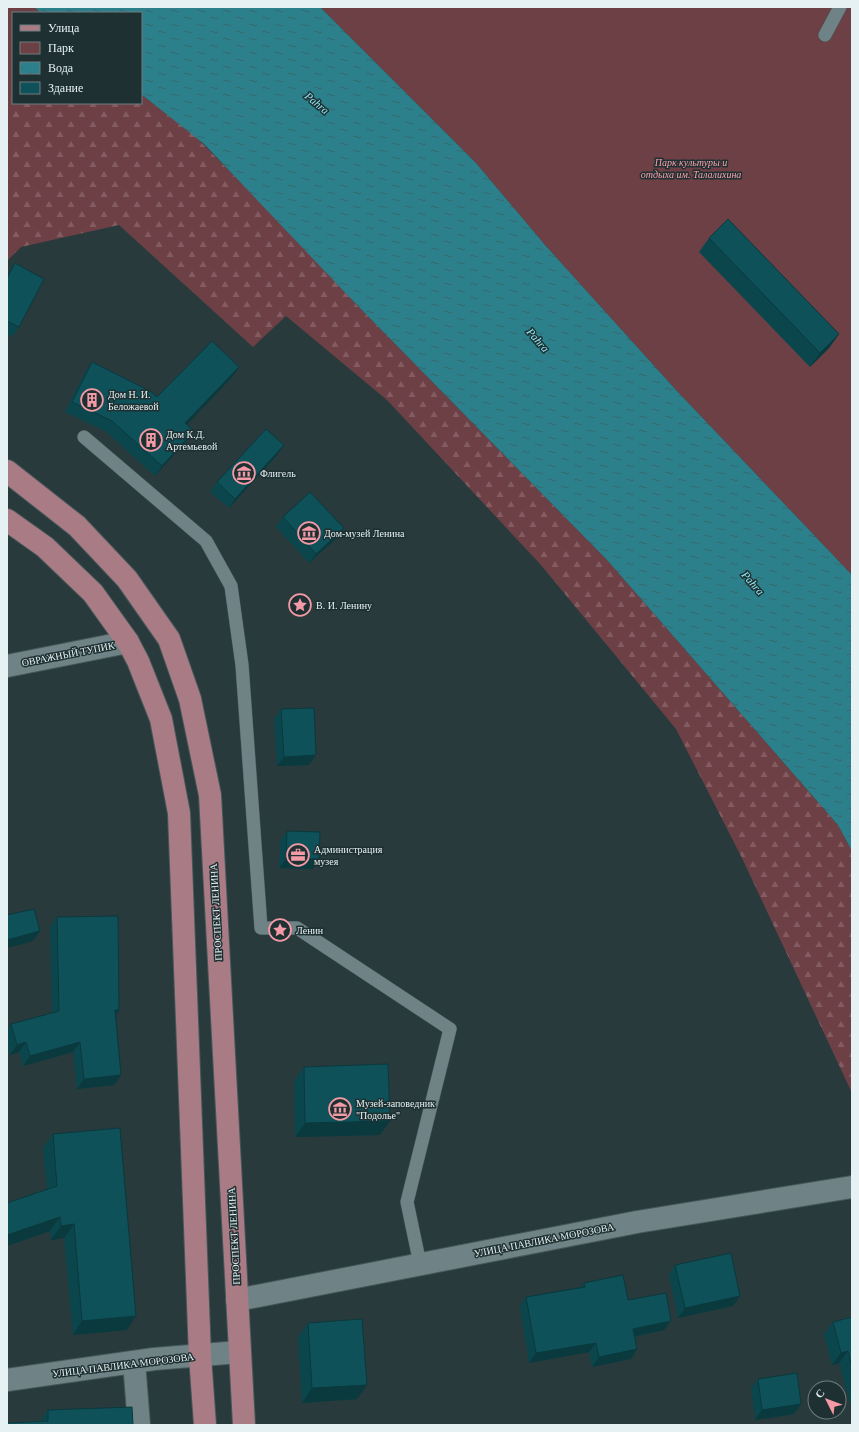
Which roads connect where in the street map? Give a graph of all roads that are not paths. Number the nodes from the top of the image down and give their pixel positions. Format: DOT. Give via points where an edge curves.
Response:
graph roads {
  1 [pos="840,7"];
  2 [pos="825,35"];
  3 [pos="84,437"];
  4 [pos="7,471"];
  5 [pos="7,520"];
  6 [pos="128,642"];
  7 [pos="7,666"];
  8 [pos="852,1187"];
  9 [pos="420,1264"];
  10 [pos="237,1300"];
  11 [pos="239,1352"];
  12 [pos="200,1356"];
  13 [pos="134,1362"];
  14 [pos="7,1380"];
  15 [pos="139,1425"];
  16 [pos="205,1425"];
  17 [pos="244,1425"];
  1 -- 2 [label="lane"];
  3 -- 9 [label="lane" via="206,541 231,586 242,665 261,928 297,928 450,1029 407,1202"];
  4 -- 10 [label="main road, ПРОСПЕКТ ЛЕНИНА" via="77,526 126,578 169,639 190,699 210,795"];
  5 -- 6 [label="main road" via="45,547 93,593"];
  6 -- 7 [label="street, ОВРАЖНЫЙ ТУПИК"];
  6 -- 12 [label="main road" via="161,718 179,813"];
  8 -- 9 [label="street, УЛИЦА ПАВЛИКА МОРОЗОВА" via="637,1222"];
  9 -- 10 [label="street, УЛИЦА ПАВЛИКА МОРОЗОВА"];
  10 -- 11 [label="main road, ПРОСПЕКТ ЛЕНИНА"];
  11 -- 12 [label="street, УЛИЦА ПАВЛИКА МОРОЗОВА"];
  11 -- 17 [label="main road, ПРОСПЕКТ ЛЕНИНА"];
  12 -- 13 [label="street, УЛИЦА ПАВЛИКА МОРОЗОВА"];
  12 -- 16 [label="main road"];
  13 -- 14 [label="street, УЛИЦА ПАВЛИКА МОРОЗОВА"];
  13 -- 15 [label="street"];
}
